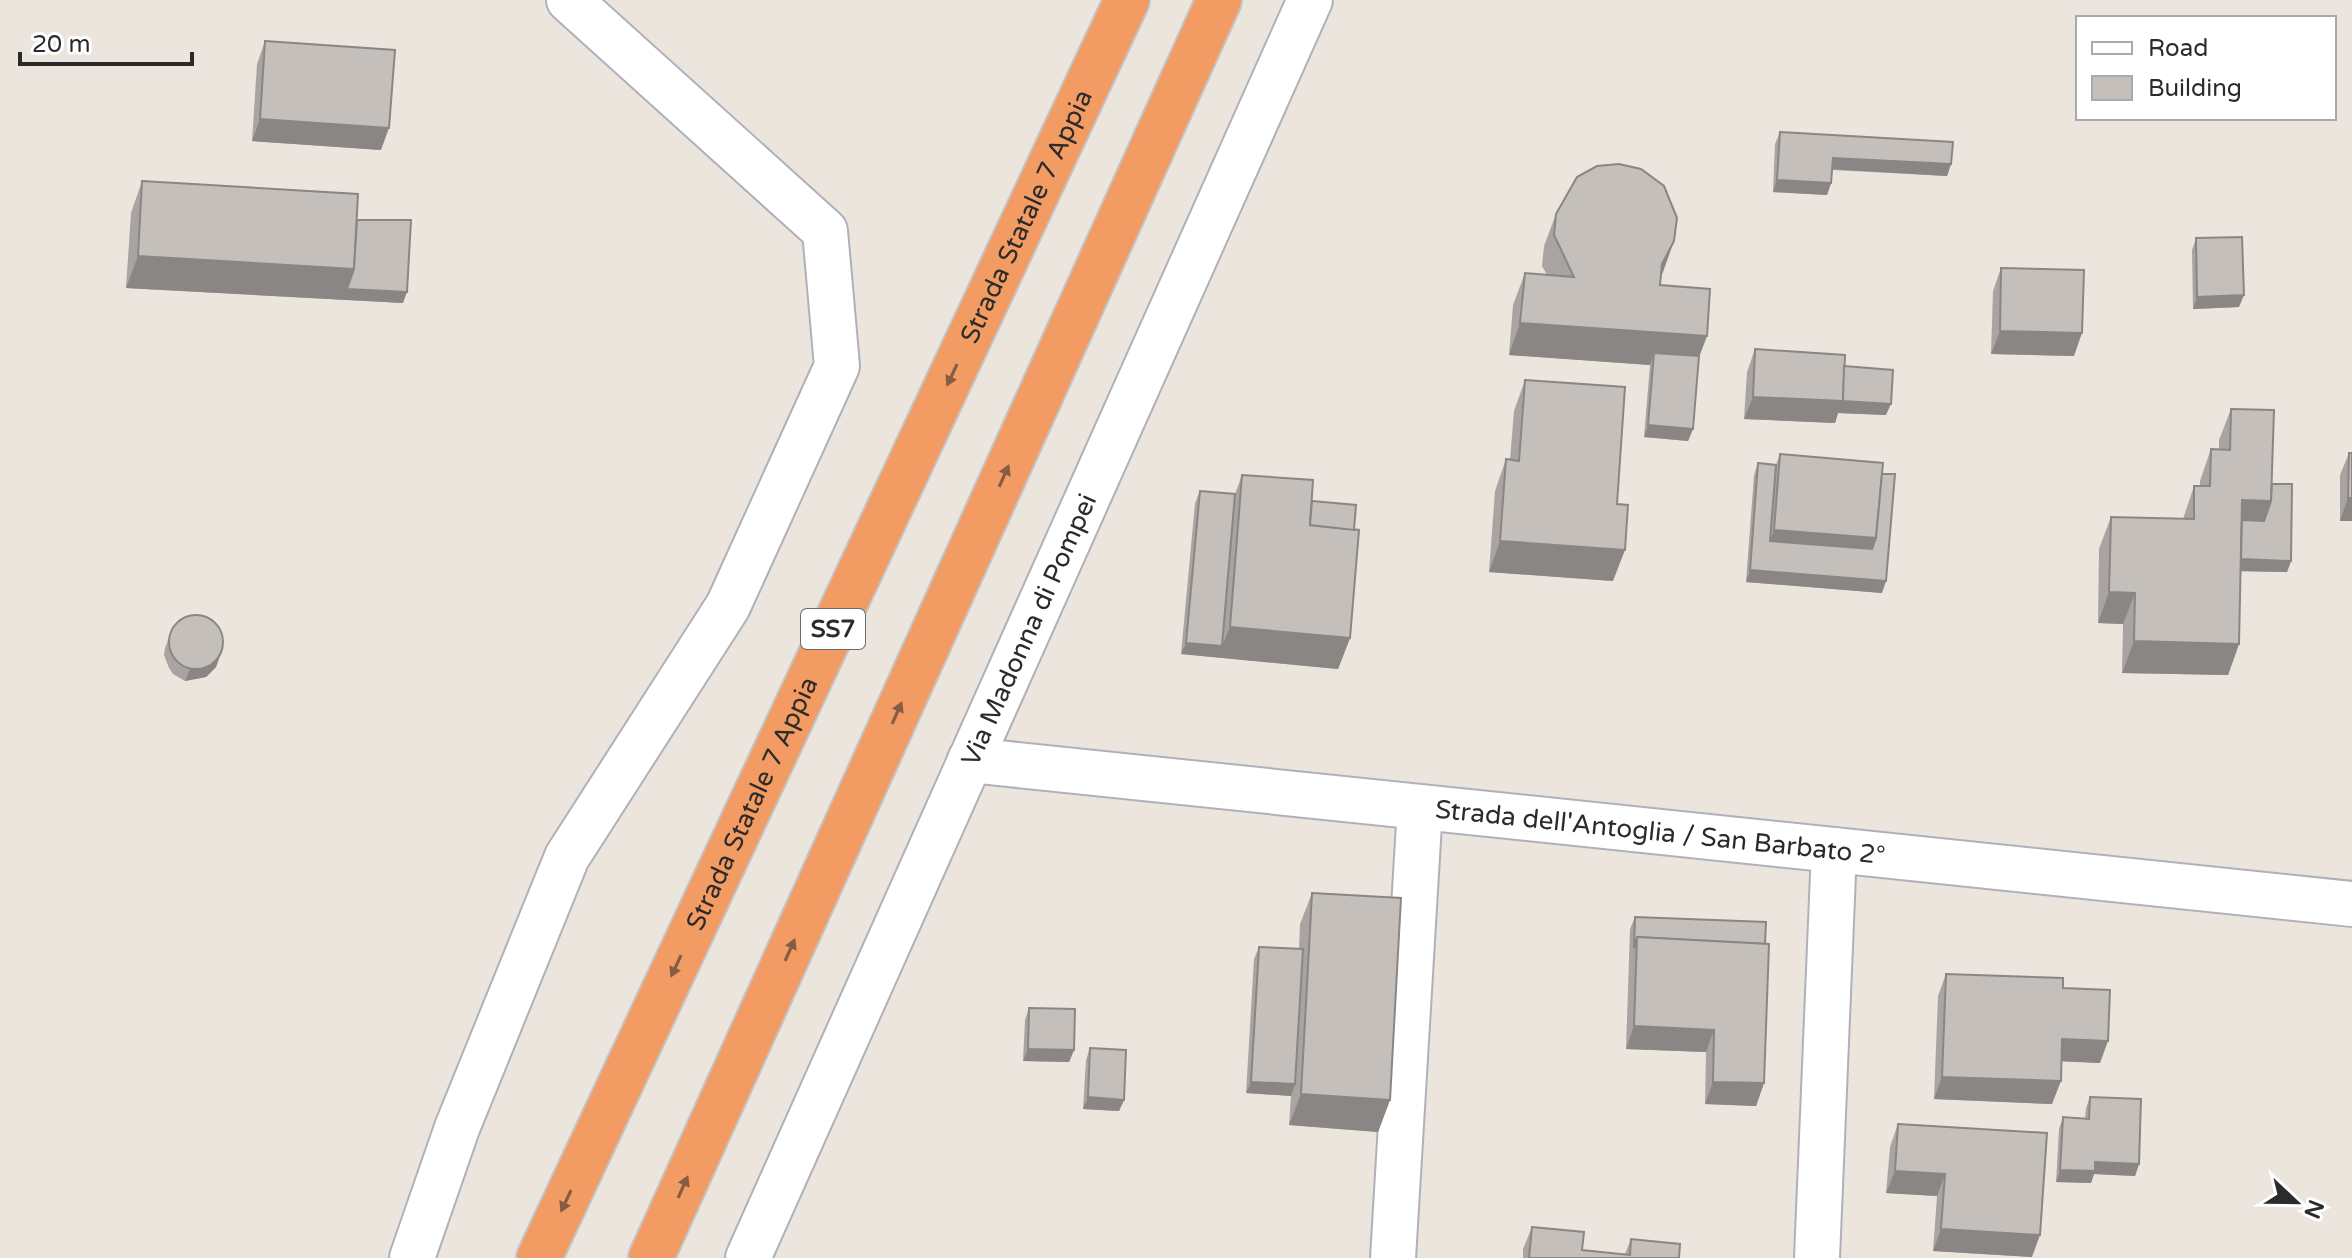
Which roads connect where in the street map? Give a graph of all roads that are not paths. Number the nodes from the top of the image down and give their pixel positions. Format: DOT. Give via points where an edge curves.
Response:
graph roads {
  1 [pos="569,0"];
  2 [pos="1127,0"];
  3 [pos="1219,0"];
  4 [pos="1310,0"];
  5 [pos="970,760"];
  6 [pos="1420,807"];
  7 [pos="1834,850"];
  8 [pos="2352,904"];
  9 [pos="412,1258"];
  10 [pos="539,1258"];
  11 [pos="651,1258"];
  12 [pos="748,1258"];
  13 [pos="1393,1258"];
  14 [pos="1817,1258"];
  1 -- 9 [label="street" via="825,231 837,366 728,606 567,857 457,1128"];
  2 -- 10 [label="highway, Strada Statale 7 Appia / SS7, one-way"];
  11 -- 3 [label="highway, one-way"];
  4 -- 5 [label="street, Via Madonna di Pompei"];
  5 -- 6 [label="street, Strada dell'Antoglia / San Barbato 2°"];
  5 -- 12 [label="street, Via Madonna di Pompei"];
  6 -- 7 [label="street, Strada dell'Antoglia / San Barbato 2°"];
  6 -- 13 [label="street"];
  7 -- 8 [label="street, Strada dell'Antoglia / San Barbato 2°"];
  7 -- 14 [label="street"];
}
